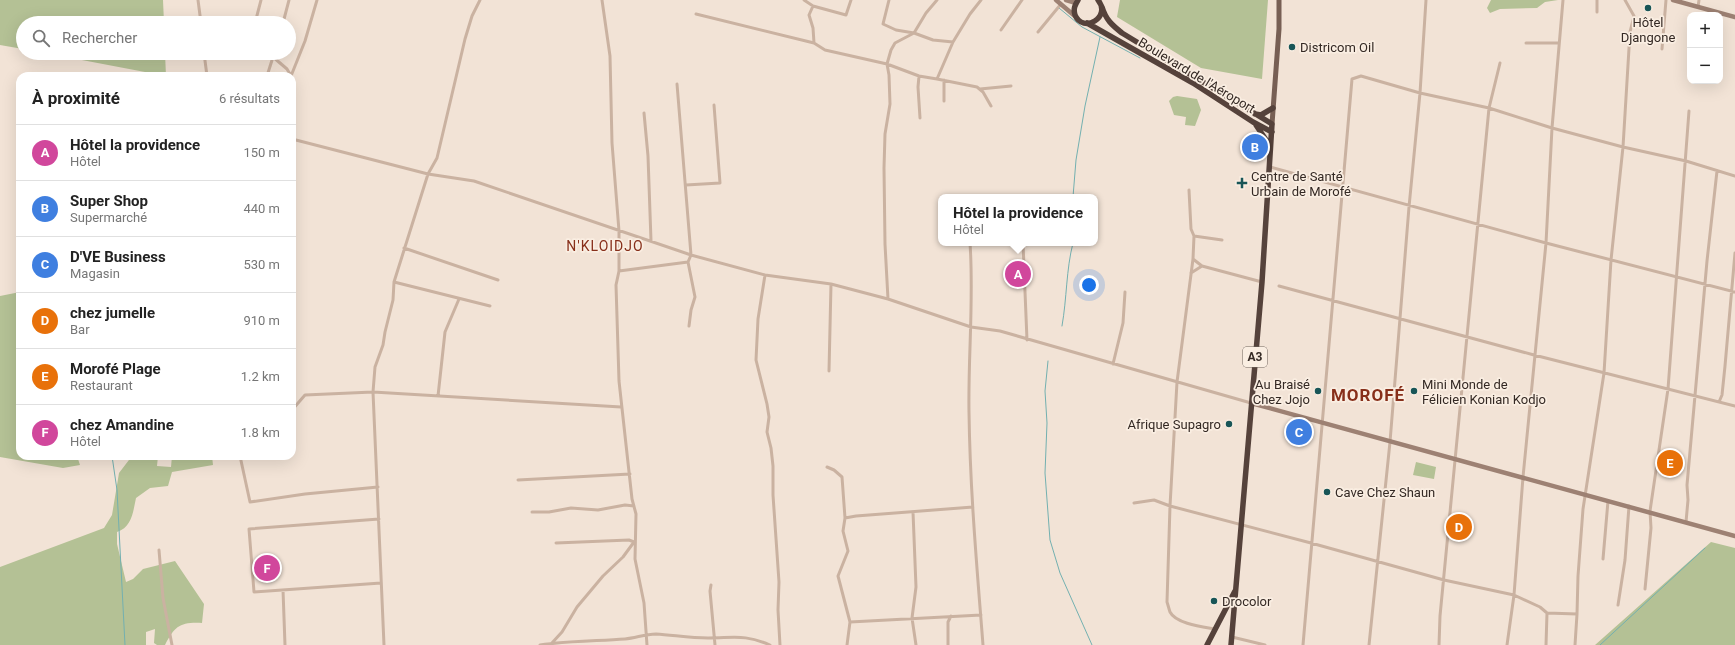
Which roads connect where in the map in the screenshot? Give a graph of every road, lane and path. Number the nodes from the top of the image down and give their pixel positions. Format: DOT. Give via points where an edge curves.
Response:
graph roads {
  1 [pos="198,0"];
  2 [pos="261,0"];
  3 [pos="289,0"];
  4 [pos="317,0"];
  5 [pos="480,0"];
  6 [pos="602,0"];
  7 [pos="804,0"];
  8 [pos="851,0"];
  9 [pos="889,0"];
  10 [pos="937,0"];
  11 [pos="981,0"];
  12 [pos="1022,0"];
  13 [pos="1056,0"];
  14 [pos="1066,0"];
  15 [pos="1098,0"];
  16 [pos="1279,0"];
  17 [pos="1426,0"];
  18 [pos="1563,0"];
  19 [pos="1598,0"];
  20 [pos="1625,0"];
  21 [pos="1666,0"];
  22 [pos="1672,0"];
  23 [pos="1700,0"];
  24 [pos="1077,1"];
  25 [pos="1061,4"];
  26 [pos="813,6"];
  27 [pos="1102,7"];
  28 [pos="1698,7"];
  29 [pos="1596,12"];
  30 [pos="696,14"];
  31 [pos="200,16"];
  32 [pos="257,16"];
  33 [pos="285,16"];
  34 [pos="1735,17"];
  35 [pos="1077,18"];
  36 [pos="1087,23"];
  37 [pos="1001,30"];
  38 [pos="1038,32"];
  39 [pos="914,33"];
  40 [pos="953,42"];
  41 [pos="814,43"];
  42 [pos="1526,43"];
  43 [pos="1559,43"];
  44 [pos="1662,49"];
  45 [pos="205,60"];
  46 [pos="272,60"];
  47 [pos="276,60"];
  48 [pos="1500,63"];
  49 [pos="887,64"];
  50 [pos="206,72"];
  51 [pos="268,72"];
  52 [pos="289,72"];
  53 [pos="293,72"];
  54 [pos="919,76"];
  55 [pos="937,79"];
  56 [pos="944,80"];
  57 [pos="677,84"];
  58 [pos="1011,86"];
  59 [pos="980,89"];
  60 [pos="1420,93"];
  61 [pos="944,101"];
  62 [pos="714,105"];
  63 [pos="991,106"];
  64 [pos="1273,108"];
  65 [pos="1489,108"];
  66 [pos="1689,111"];
  67 [pos="644,114"];
  68 [pos="1255,114"];
  69 [pos="920,118"];
  70 [pos="1253,122"];
  71 [pos="1272,124"];
  72 [pos="1552,128"];
  73 [pos="1272,132"];
  74 [pos="296,140"];
  75 [pos="1271,147"];
  76 [pos="1623,147"];
  77 [pos="1686,161"];
  78 [pos="1270,167"];
  79 [pos="1717,171"];
  80 [pos="428,174"];
  81 [pos="1735,176"];
  82 [pos="686,185"];
  83 [pos="1343,188"];
  84 [pos="1189,190"];
  85 [pos="1409,206"];
  86 [pos="1478,225"];
  87 [pos="619,231"];
  88 [pos="1194,236"];
  89 [pos="1222,240"];
  90 [pos="651,242"];
  91 [pos="1546,243"];
  92 [pos="970,246"];
  93 [pos="1023,246"];
  94 [pos="404,248"];
  95 [pos="1735,253"];
  96 [pos="691,255"];
  97 [pos="1193,259"];
  98 [pos="1611,260"];
  99 [pos="688,262"];
  100 [pos="1202,266"];
  101 [pos="619,271"];
  102 [pos="1191,273"];
  103 [pos="765,275"];
  104 [pos="1676,276"];
  105 [pos="498,280"];
  106 [pos="394,282"];
  107 [pos="1262,282"];
  108 [pos="831,284"];
  109 [pos="1706,284"];
  110 [pos="1279,286"];
  111 [pos="1733,291"];
  112 [pos="1125,292"];
  113 [pos="459,298"];
  114 [pos="888,299"];
  115 [pos="1333,301"];
  116 [pos="490,306"];
  117 [pos="1400,320"];
  118 [pos="689,326"];
  119 [pos="971,327"];
  120 [pos="1467,338"];
  121 [pos="1027,340"];
  122 [pos="1534,356"];
  123 [pos="1113,364"];
  124 [pos="829,371"];
  125 [pos="1604,373"];
  126 [pos="1177,382"];
  127 [pos="1668,389"];
  128 [pos="373,392"];
  129 [pos="438,396"];
  130 [pos="1696,396"];
  131 [pos="1719,402"];
  132 [pos="1251,403"];
  133 [pos="296,405"];
  134 [pos="1735,406"];
  135 [pos="621,407"];
  136 [pos="1323,422"];
  137 [pos="1390,442"];
  138 [pos="1455,459"];
  139 [pos="241,460"];
  140 [pos="827,467"];
  141 [pos="630,474"];
  142 [pos="1523,477"];
  143 [pos="518,480"];
  144 [pos="378,487"];
  145 [pos="1585,494"];
  146 [pos="1608,500"];
  147 [pos="1134,503"];
  148 [pos="634,506"];
  149 [pos="1170,506"];
  150 [pos="1629,506"];
  151 [pos="973,507"];
  152 [pos="1650,511"];
  153 [pos="532,512"];
  154 [pos="913,512"];
  155 [pos="845,518"];
  156 [pos="379,519"];
  157 [pos="1686,522"];
  158 [pos="1242,526"];
  159 [pos="1735,536"];
  160 [pos="634,542"];
  161 [pos="556,543"];
  162 [pos="1311,543"];
  163 [pos="158,550"];
  164 [pos="1603,558"];
  165 [pos="1378,561"];
  166 [pos="1444,580"];
  167 [pos="381,583"];
  168 [pos="711,584"];
  169 [pos="1236,589"];
  170 [pos="1645,589"];
  171 [pos="283,590"];
  172 [pos="1514,595"];
  173 [pos="1618,605"];
  174 [pos="1547,613"];
  175 [pos="981,614"];
  176 [pos="1577,614"];
  177 [pos="951,616"];
  178 [pos="912,618"];
  179 [pos="850,622"];
  180 [pos="1215,629"];
  181 [pos="647,635"];
  182 [pos="1232,637"];
  183 [pos="715,638"];
  184 [pos="599,640"];
  185 [pos="550,644"];
  186 [pos="172,645"];
  187 [pos="285,645"];
  188 [pos="384,645"];
  189 [pos="540,645"];
  190 [pos="599,645"];
  191 [pos="647,645"];
  192 [pos="716,645"];
  193 [pos="770,645"];
  194 [pos="780,645"];
  195 [pos="847,645"];
  196 [pos="916,645"];
  197 [pos="948,645"];
  198 [pos="983,645"];
  199 [pos="1207,645"];
  200 [pos="1231,645"];
  201 [pos="1264,645"];
  202 [pos="1303,645"];
  203 [pos="1369,645"];
  204 [pos="1439,645"];
  205 [pos="1507,645"];
  206 [pos="1546,645"];
  207 [pos="1575,645"];
  1 -- 31 [label="street"];
  2 -- 32 [label="street"];
  3 -- 33 [label="street"];
  4 -- 53 [label="street" via="306,41"];
  5 -- 80 [label="street" via="470,22 437,158"];
  6 -- 87 [label="street" via="610,56 612,143"];
  7 -- 26 [label="street"];
  8 -- 26 [label="street" via="846,15"];
  9 -- 39 [label="street" via="883,24 896,30"];
  10 -- 39 [label="street"];
  11 -- 40 [label="street"];
  12 -- 37 [label="street"];
  13 -- 25 [label="street"];
  14 -- 24 [label="street"];
  15 -- 27 [label="highway"];
  16 -- 64 [label="main road, A3"];
  17 -- 60 [label="street"];
  18 -- 43 [label="street"];
  19 -- 29 [label="street"];
  20 -- 76 [label="street" via="1634,16 1630,32"];
  21 -- 44 [label="street"];
  22 -- 28 [label="street"];
  23 -- 28 [label="street"];
  24 -- 35 [label="highway" via="1074,9"];
  25 -- 35 [label="street"];
  25 -- 38 [label="street"];
  26 -- 41 [label="street" via="809,14"];
  27 -- 36 [label="highway" via="1098,19"];
  27 -- 68 [label="highway, Boulevard de l'Aéroport" via="1109,23 1122,33"];
  28 -- 34 [label="street"];
  30 -- 41 [label="street"];
  35 -- 36 [label="highway"];
  36 -- 70 [label="highway, Boulevard de l'Aéroport" via="1193,83"];
  39 -- 40 [label="street" via="933,40"];
  39 -- 49 [label="street" via="895,43"];
  40 -- 55 [label="street"];
  41 -- 49 [label="street" via="825,50"];
  42 -- 43 [label="street"];
  43 -- 72 [label="street"];
  45 -- 50 [label="street"];
  46 -- 51 [label="street"];
  47 -- 52 [label="street"];
  48 -- 65 [label="street"];
  49 -- 54 [label="street"];
  49 -- 114 [label="street" via="890,104 885,134 884,168"];
  54 -- 55 [label="street"];
  54 -- 69 [label="street"];
  55 -- 56 [label="street"];
  56 -- 59 [label="street"];
  56 -- 61 [label="street"];
  57 -- 82 [label="street"];
  58 -- 59 [label="street"];
  59 -- 63 [label="street"];
  60 -- 65 [label="street"];
  60 -- 83 [label="street" via="1361,76 1352,80"];
  60 -- 85 [label="street"];
  62 -- 82 [label="street" via="720,183"];
  64 -- 68 [label="highway" via="1261,115"];
  64 -- 71 [label="main road, A3"];
  65 -- 72 [label="street"];
  65 -- 86 [label="street"];
  66 -- 77 [label="street"];
  67 -- 90 [label="street"];
  68 -- 71 [label="highway, Boulevard de l'Aéroport"];
  70 -- 73 [label="highway, Boulevard de l'Aéroport"];
  70 -- 75 [label="highway"];
  71 -- 73 [label="highway, A3"];
  72 -- 76 [label="street"];
  72 -- 91 [label="street"];
  73 -- 75 [label="highway, A3"];
  74 -- 80 [label="street"];
  75 -- 78 [label="highway, A3"];
  76 -- 77 [label="street"];
  76 -- 98 [label="street"];
  77 -- 79 [label="street"];
  77 -- 104 [label="street"];
  78 -- 83 [label="street"];
  78 -- 107 [label="highway, A3"];
  79 -- 81 [label="street"];
  79 -- 109 [label="street"];
  80 -- 87 [label="street" via="474,181"];
  80 -- 94 [label="street"];
  82 -- 96 [label="street"];
  83 -- 85 [label="street"];
  83 -- 115 [label="street"];
  84 -- 88 [label="street" via="1191,229"];
  85 -- 86 [label="street"];
  85 -- 117 [label="street"];
  86 -- 91 [label="street"];
  86 -- 120 [label="street"];
  87 -- 90 [label="street"];
  87 -- 101 [label="street"];
  88 -- 89 [label="street"];
  88 -- 97 [label="street"];
  90 -- 96 [label="street"];
  91 -- 98 [label="street"];
  91 -- 122 [label="street"];
  92 -- 119 [label="street"];
  93 -- 121 [label="street"];
  94 -- 105 [label="street"];
  94 -- 106 [label="street"];
  95 -- 111 [label="street"];
  96 -- 99 [label="street"];
  96 -- 103 [label="street"];
  97 -- 100 [label="street"];
  97 -- 102 [label="street"];
  98 -- 104 [label="street"];
  98 -- 125 [label="street"];
  99 -- 101 [label="street"];
  99 -- 118 [label="street" via="695,298"];
  100 -- 102 [label="street"];
  100 -- 107 [label="street"];
  101 -- 135 [label="street" via="616,285"];
  102 -- 126 [label="street"];
  103 -- 108 [label="street"];
  103 -- 194 [label="street" via="758,319 756,360 767,404 769,417 766,432 773,459"];
  104 -- 109 [label="street"];
  104 -- 127 [label="street"];
  106 -- 113 [label="street"];
  106 -- 128 [label="street" via="393,300 383,345 375,367"];
  107 -- 132 [label="highway, A3"];
  108 -- 114 [label="street"];
  108 -- 124 [label="street"];
  109 -- 111 [label="street"];
  109 -- 130 [label="street"];
  110 -- 115 [label="street"];
  111 -- 131 [label="street" via="1722,395"];
  112 -- 123 [label="street" via="1123,324"];
  113 -- 116 [label="street"];
  113 -- 129 [label="street" via="445,332"];
  114 -- 119 [label="street"];
  115 -- 117 [label="street"];
  115 -- 136 [label="street"];
  117 -- 120 [label="street"];
  117 -- 137 [label="street"];
  119 -- 121 [label="street" via="1000,331"];
  119 -- 151 [label="street" via="969,412"];
  120 -- 122 [label="street"];
  120 -- 138 [label="street"];
  121 -- 123 [label="street"];
  122 -- 125 [label="street"];
  122 -- 142 [label="street"];
  123 -- 126 [label="street"];
  125 -- 127 [label="street"];
  125 -- 145 [label="street"];
  126 -- 132 [label="street"];
  126 -- 149 [label="street"];
  127 -- 130 [label="street"];
  127 -- 152 [label="street"];
  128 -- 129 [label="street"];
  128 -- 133 [label="street" via="305,395"];
  128 -- 144 [label="street"];
  129 -- 135 [label="street"];
  130 -- 131 [label="street"];
  130 -- 157 [label="street"];
  131 -- 134 [label="street"];
  132 -- 136 [label="street"];
  132 -- 158 [label="highway, A3"];
  135 -- 141 [label="street"];
  136 -- 137 [label="street"];
  136 -- 162 [label="street"];
  137 -- 138 [label="street"];
  137 -- 165 [label="street"];
  138 -- 142 [label="street"];
  138 -- 166 [label="street"];
  139 -- 144 [label="street" via="250,502"];
  140 -- 155 [label="street" via="842,477"];
  141 -- 143 [label="street"];
  141 -- 148 [label="street"];
  142 -- 145 [label="street"];
  142 -- 172 [label="street"];
  144 -- 156 [label="street"];
  145 -- 146 [label="street"];
  145 -- 176 [label="street"];
  146 -- 150 [label="street"];
  146 -- 164 [label="street"];
  147 -- 149 [label="street" via="1154,500"];
  148 -- 153 [label="street"];
  148 -- 160 [label="street"];
  149 -- 158 [label="street"];
  149 -- 180 [label="street" via="1167,581 1170,613 1191,625"];
  150 -- 152 [label="street"];
  150 -- 173 [label="street"];
  151 -- 154 [label="street"];
  151 -- 175 [label="street"];
  152 -- 157 [label="street"];
  152 -- 170 [label="street"];
  154 -- 155 [label="street"];
  154 -- 178 [label="street" via="916,587"];
  155 -- 179 [label="street" via="843,531 848,552 838,576"];
  156 -- 167 [label="street"];
  156 -- 171 [label="street" via="249,529 254,592"];
  157 -- 159 [label="street"];
  158 -- 162 [label="street"];
  158 -- 169 [label="highway, A3"];
  160 -- 161 [label="street" via="629,540"];
  160 -- 181 [label="street"];
  160 -- 185 [label="street" via="576,607 562,632"];
  162 -- 165 [label="street"];
  162 -- 202 [label="street"];
  163 -- 186 [label="street" via="163,598"];
  165 -- 166 [label="street"];
  165 -- 203 [label="street"];
  166 -- 172 [label="street"];
  166 -- 204 [label="street"];
  167 -- 171 [label="street"];
  167 -- 188 [label="street"];
  168 -- 183 [label="street"];
  169 -- 180 [label="highway"];
  169 -- 182 [label="highway, A3"];
  171 -- 187 [label="street"];
  172 -- 174 [label="street"];
  172 -- 205 [label="street"];
  174 -- 176 [label="street"];
  174 -- 206 [label="street"];
  175 -- 177 [label="street"];
  175 -- 198 [label="street"];
  176 -- 207 [label="street"];
  177 -- 178 [label="street"];
  177 -- 197 [label="street" via="948,622"];
  178 -- 179 [label="street"];
  178 -- 196 [label="street"];
  179 -- 195 [label="street"];
  180 -- 199 [label="highway"];
  181 -- 183 [label="street"];
  181 -- 184 [label="street"];
  181 -- 191 [label="street"];
  182 -- 200 [label="highway, A3"];
  182 -- 201 [label="street"];
  183 -- 192 [label="street"];
  183 -- 193 [label="street" via="746,637"];
  184 -- 185 [label="street"];
  184 -- 190 [label="street"];
  185 -- 189 [label="street"];
}
